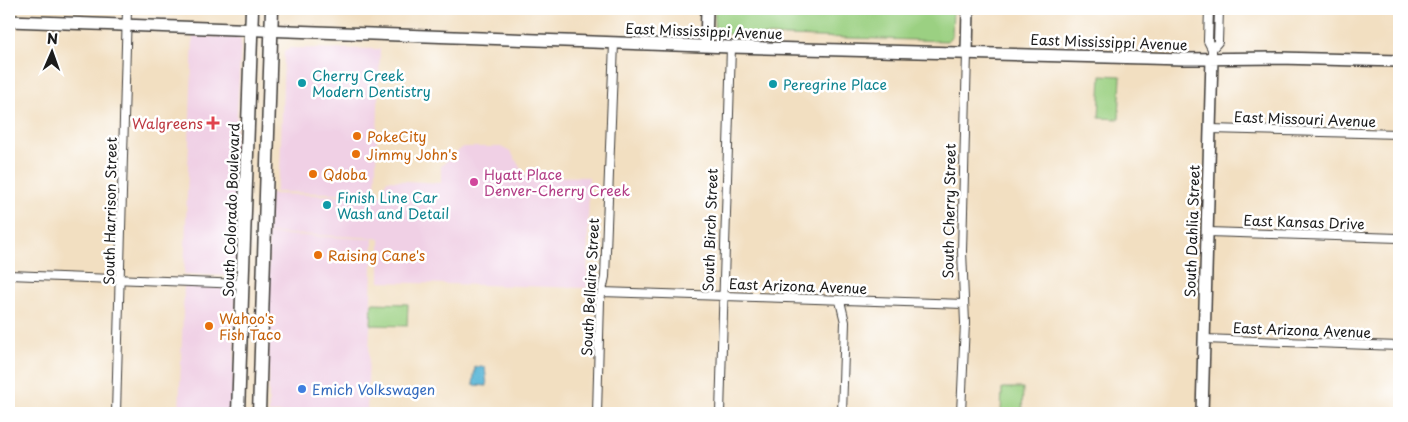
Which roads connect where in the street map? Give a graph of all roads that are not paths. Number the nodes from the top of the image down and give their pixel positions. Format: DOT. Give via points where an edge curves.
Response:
graph roads {
  1 [pos="127,9"];
  2 [pos="252,9"];
  3 [pos="272,9"];
  4 [pos="707,9"];
  5 [pos="968,9"];
  6 [pos="1209,9"];
  7 [pos="1220,9"];
  8 [pos="9,21"];
  9 [pos="126,25"];
  10 [pos="253,30"];
  11 [pos="272,31"];
  12 [pos="614,43"];
  13 [pos="706,46"];
  14 [pos="731,47"];
  15 [pos="967,53"];
  16 [pos="1212,54"];
  17 [pos="1399,61"];
  18 [pos="1210,128"];
  19 [pos="1399,134"];
  20 [pos="1208,232"];
  21 [pos="1399,238"];
  22 [pos="9,275"];
  23 [pos="121,280"];
  24 [pos="243,284"];
  25 [pos="602,292"];
  26 [pos="723,296"];
  27 [pos="840,301"];
  28 [pos="964,304"];
  29 [pos="1204,339"];
  30 [pos="1399,346"];
  31 [pos="116,413"];
  32 [pos="238,413"];
  33 [pos="259,413"];
  34 [pos="596,413"];
  35 [pos="720,413"];
  36 [pos="842,413"];
  37 [pos="962,413"];
  38 [pos="1202,413"];
  1 -- 9 [label="street, South Harrison Street"];
  2 -- 10 [label="main road, South Colorado Boulevard"];
  3 -- 11 [label="main road"];
  4 -- 13 [label="street"];
  5 -- 15 [label="street, South Cherry Street"];
  6 -- 16 [label="street, South Dahlia Street" via="1208,41"];
  7 -- 16 [label="street, South Dahlia Street" via="1218,42"];
  8 -- 9 [label="street, East Mississippi Avenue"];
  9 -- 10 [label="street, East Mississippi Avenue"];
  9 -- 23 [label="street, South Harrison Street"];
  10 -- 11 [label="street, East Mississippi Avenue"];
  10 -- 24 [label="main road, South Colorado Boulevard"];
  11 -- 12 [label="street, East Mississippi Avenue"];
  11 -- 33 [label="main road"];
  12 -- 13 [label="street, East Mississippi Avenue"];
  12 -- 25 [label="street, South Bellaire Street"];
  13 -- 14 [label="street, East Mississippi Avenue"];
  14 -- 15 [label="street, East Mississippi Avenue"];
  14 -- 26 [label="street, South Birch Street"];
  15 -- 16 [label="street, East Mississippi Avenue"];
  15 -- 28 [label="street, South Cherry Street" via="962,251"];
  16 -- 17 [label="street, East Mississippi Avenue"];
  16 -- 18 [label="street, South Dahlia Street"];
  18 -- 19 [label="street, East Missouri Avenue"];
  18 -- 20 [label="street, South Dahlia Street"];
  20 -- 21 [label="street, East Kansas Drive"];
  20 -- 29 [label="street, South Dahlia Street"];
  22 -- 23 [label="street"];
  23 -- 24 [label="street"];
  23 -- 31 [label="street, South Harrison Street"];
  24 -- 32 [label="main road, South Colorado Boulevard"];
  25 -- 26 [label="street, East Arizona Avenue"];
  25 -- 34 [label="street, South Bellaire Street"];
  26 -- 27 [label="street, East Arizona Avenue"];
  26 -- 35 [label="street, South Birch Street"];
  27 -- 28 [label="street, East Arizona Avenue"];
  27 -- 36 [label="street" via="845,322"];
  28 -- 37 [label="street, South Cherry Street"];
  29 -- 30 [label="street, East Arizona Avenue"];
  29 -- 38 [label="street, South Dahlia Street"];
}
